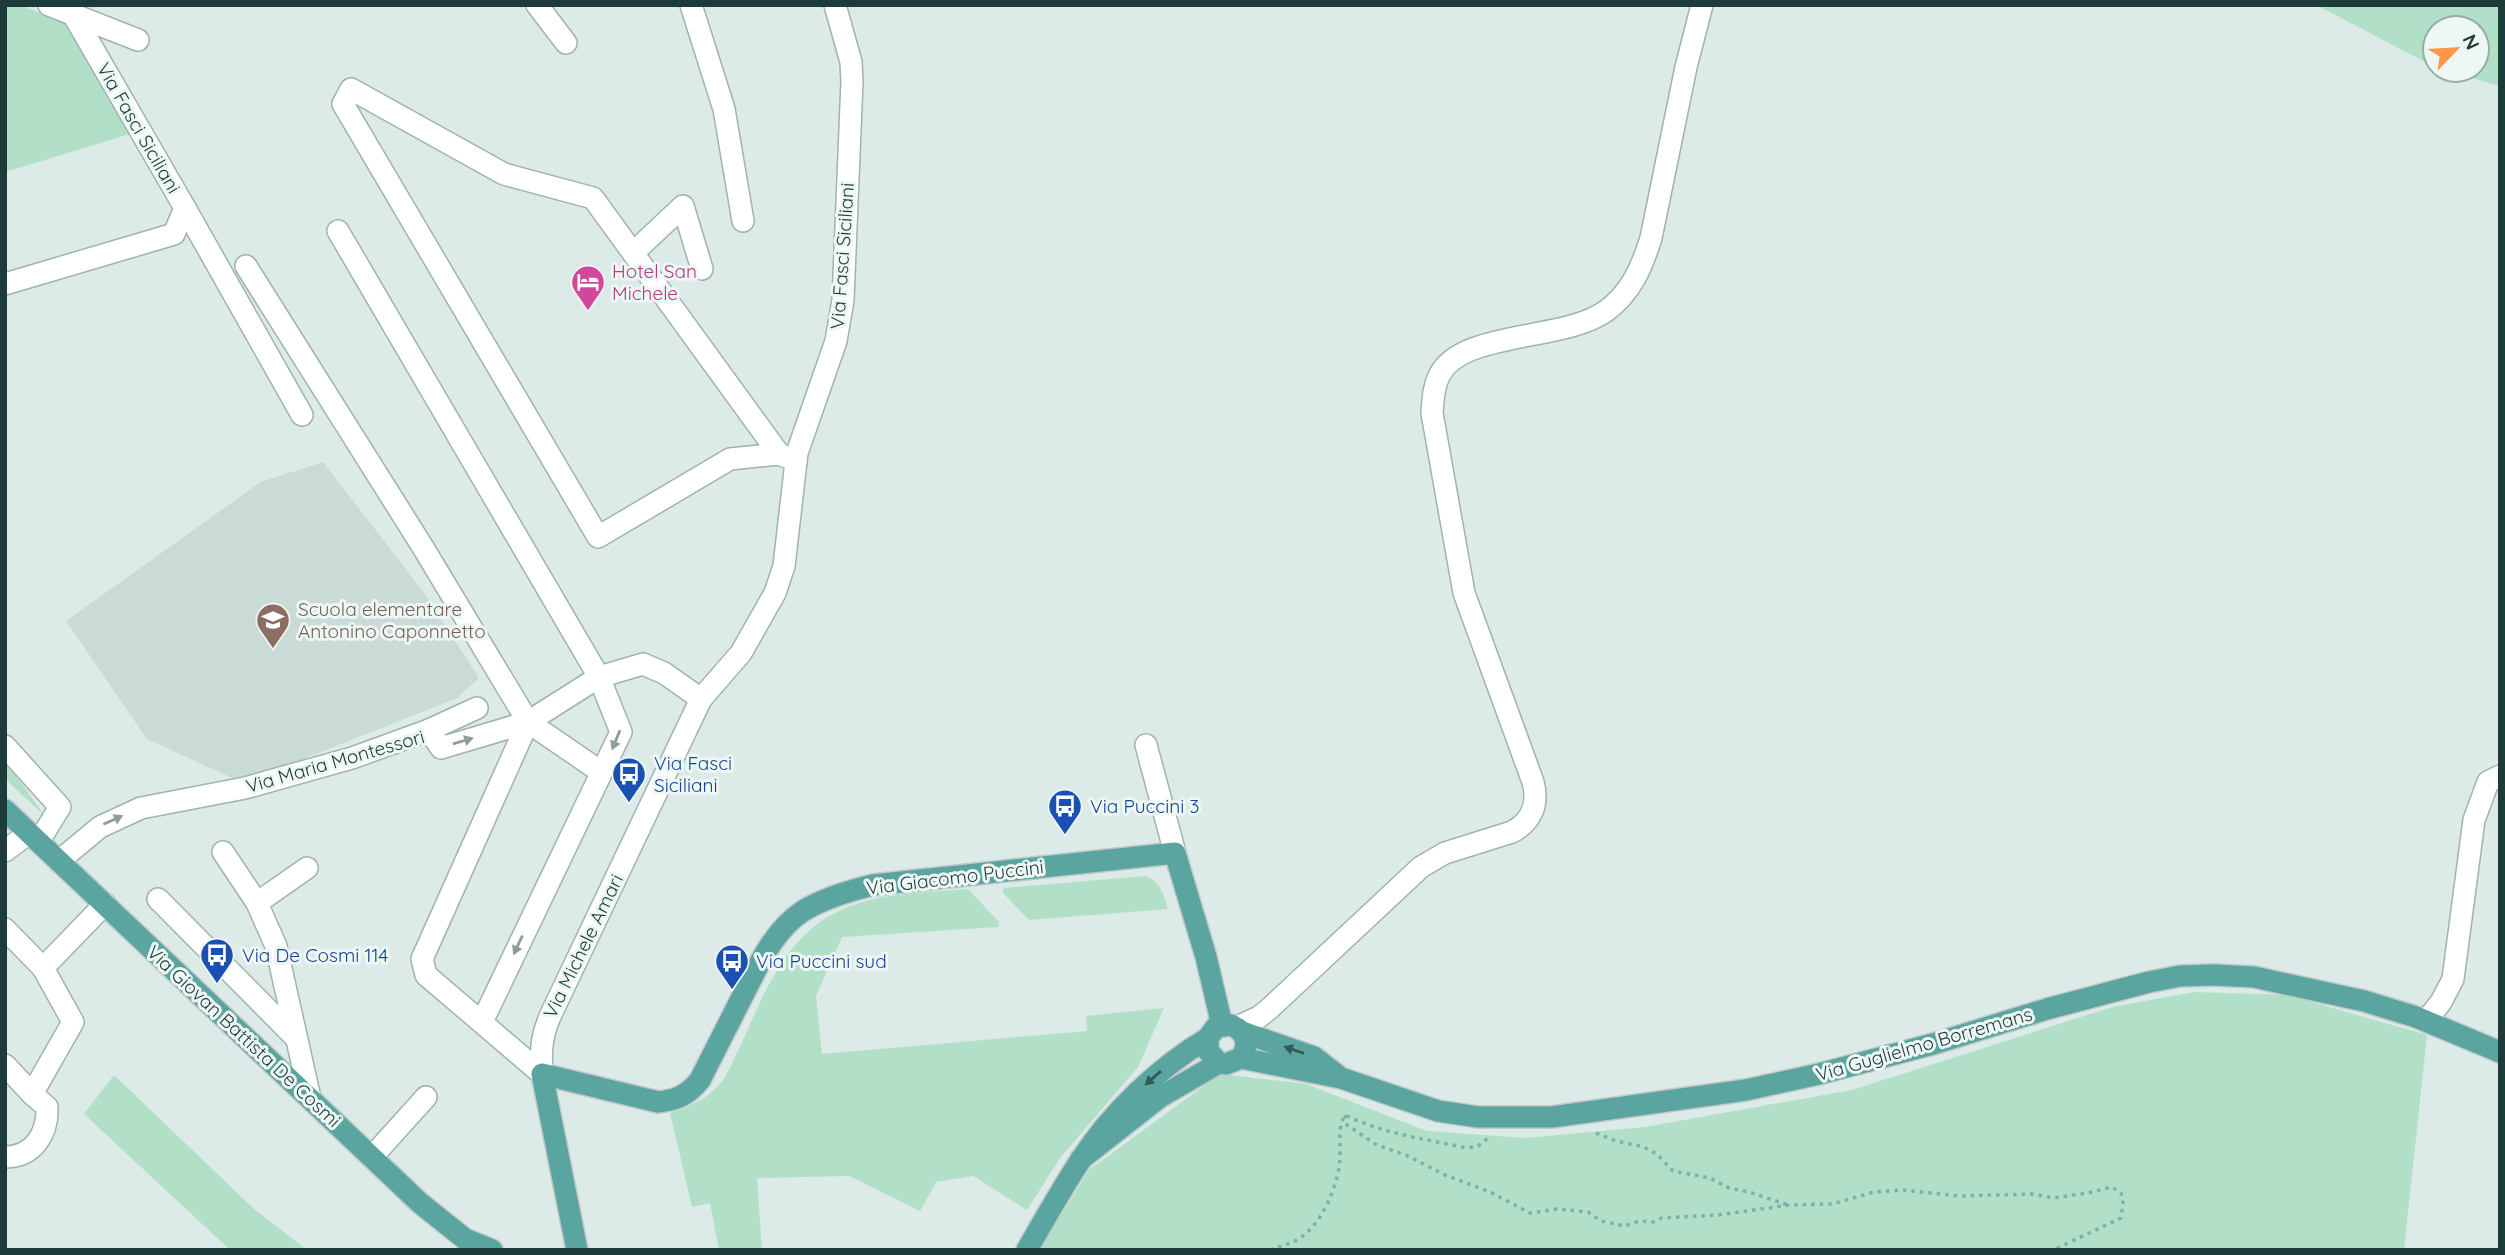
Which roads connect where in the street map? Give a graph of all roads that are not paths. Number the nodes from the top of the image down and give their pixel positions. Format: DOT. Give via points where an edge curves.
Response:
graph roads {
  1 [pos="49,5"];
  2 [pos="537,5"];
  3 [pos="691,5"];
  4 [pos="835,5"];
  5 [pos="1702,5"];
  6 [pos="74,16"];
  7 [pos="138,40"];
  8 [pos="566,43"];
  9 [pos="186,208"];
  10 [pos="743,220"];
  11 [pos="338,231"];
  12 [pos="633,253"];
  13 [pos="246,266"];
  14 [pos="702,270"];
  15 [pos="5,284"];
  16 [pos="302,415"];
  17 [pos="788,458"];
  18 [pos="599,677"];
  19 [pos="701,699"];
  20 [pos="477,708"];
  21 [pos="528,722"];
  22 [pos="429,730"];
  23 [pos="1146,745"];
  24 [pos="5,746"];
  25 [pos="601,772"];
  26 [pos="2500,776"];
  27 [pos="5,810"];
  28 [pos="34,837"];
  29 [pos="5,851"];
  30 [pos="223,852"];
  31 [pos="1175,853"];
  32 [pos="59,861"];
  33 [pos="307,868"];
  34 [pos="158,899"];
  35 [pos="104,904"];
  36 [pos="257,904"];
  37 [pos="5,929"];
  38 [pos="43,968"];
  39 [pos="2426,1021"];
  40 [pos="481,1022"];
  41 [pos="1227,1031"];
  42 [pos="296,1038"];
  43 [pos="2500,1052"];
  44 [pos="1241,1058"];
  45 [pos="1219,1063"];
  46 [pos="5,1065"];
  47 [pos="542,1074"];
  48 [pos="1341,1078"];
  49 [pos="32,1094"];
  50 [pos="426,1097"];
  51 [pos="310,1098"];
  52 [pos="5,1157"];
  53 [pos="372,1157"];
  54 [pos="1081,1159"];
  55 [pos="571,1249"];
  56 [pos="492,1250"];
  57 [pos="1027,1250"];
  1 -- 6 [label="street"];
  2 -- 8 [label="street"];
  3 -- 10 [label="street" via="724,109"];
  4 -- 17 [label="street, Via Fasci Siciliani" via="852,82 843,300 836,341 803,433"];
  5 -- 41 [label="street" via="1651,238 1634,281 1606,311 1586,322 1469,349 1446,365 1433,395 1432,413 1464,593 1534,782 1533,812 1512,832 1445,853 1421,867 1269,1009"];
  6 -- 7 [label="street"];
  6 -- 9 [label="street, Via Fasci Siciliani"];
  9 -- 15 [label="street, Via Fasci Siciliani" via="174,234"];
  9 -- 16 [label="street"];
  11 -- 18 [label="street"];
  12 -- 14 [label="street" via="683,206"];
  12 -- 17 [label="street"];
  12 -- 17 [label="street" via="593,198 504,174 351,89 343,104 598,537 730,459"];
  13 -- 21 [label="street"];
  17 -- 19 [label="street, Via Fasci Siciliani" via="784,566 775,593 741,653"];
  18 -- 19 [label="street" via="643,664"];
  18 -- 21 [label="street"];
  18 -- 25 [label="street, one-way" via="621,732"];
  19 -- 47 [label="street, Via Michele Amari" via="543,1030"];
  20 -- 22 [label="street"];
  22 -- 21 [label="street, Via Maria Montessori, one-way" via="441,748"];
  21 -- 25 [label="street"];
  21 -- 40 [label="street" via="422,959 426,975"];
  32 -- 22 [label="street, Via Maria Montessori, one-way" via="100,827 141,808 245,788 352,758"];
  23 -- 31 [label="street"];
  24 -- 28 [label="street" via="60,807"];
  25 -- 40 [label="street, one-way"];
  26 -- 39 [label="street" via="2488,782 2474,820 2453,979"];
  27 -- 28 [label="main road, Via Giovan Battista De Cosmi"];
  28 -- 29 [label="street"];
  28 -- 32 [label="main road, Via Giovan Battista De Cosmi"];
  30 -- 36 [label="street"];
  31 -- 41 [label="main road"];
  31 -- 47 [label="main road, Via Giacomo Puccini" via="850,890 800,912 778,934 700,1080 676,1100 658,1102"];
  32 -- 35 [label="main road, Via Giovan Battista De Cosmi"];
  33 -- 36 [label="street"];
  34 -- 42 [label="street"];
  35 -- 38 [label="street"];
  35 -- 51 [label="main road, Via Giovan Battista De Cosmi"];
  36 -- 42 [label="street" via="276,946"];
  37 -- 38 [label="street"];
  38 -- 49 [label="street" via="73,1022"];
  39 -- 43 [label="main road, Via Guglielmo Borremans"];
  39 -- 48 [label="main road, Via Guglielmo Borremans" via="2298,985 2254,977 2180,976 1819,1074 1746,1090 1552,1117 1496,1118 1438,1111"];
  40 -- 47 [label="street"];
  41 -- 44 [label="main road" via="1246,1047"];
  41 -- 45 [label="main road" via="1208,1051"];
  48 -- 41 [label="main road, one-way" via="1314,1057"];
  41 -- 54 [label="main road, one-way" via="1178,1056 1133,1095"];
  42 -- 51 [label="street"];
  44 -- 45 [label="main road"];
  44 -- 48 [label="main road"];
  45 -- 54 [label="main road" via="1160,1097"];
  46 -- 49 [label="street"];
  47 -- 55 [label="main road, Via Michele Amari"];
  49 -- 52 [label="street" via="47,1107 47,1123 30,1150"];
  50 -- 53 [label="street"];
  51 -- 53 [label="main road, Via Giovan Battista De Cosmi"];
  53 -- 56 [label="main road, Via Giovan Battista De Cosmi" via="466,1239"];
  54 -- 57 [label="main road"];
}
